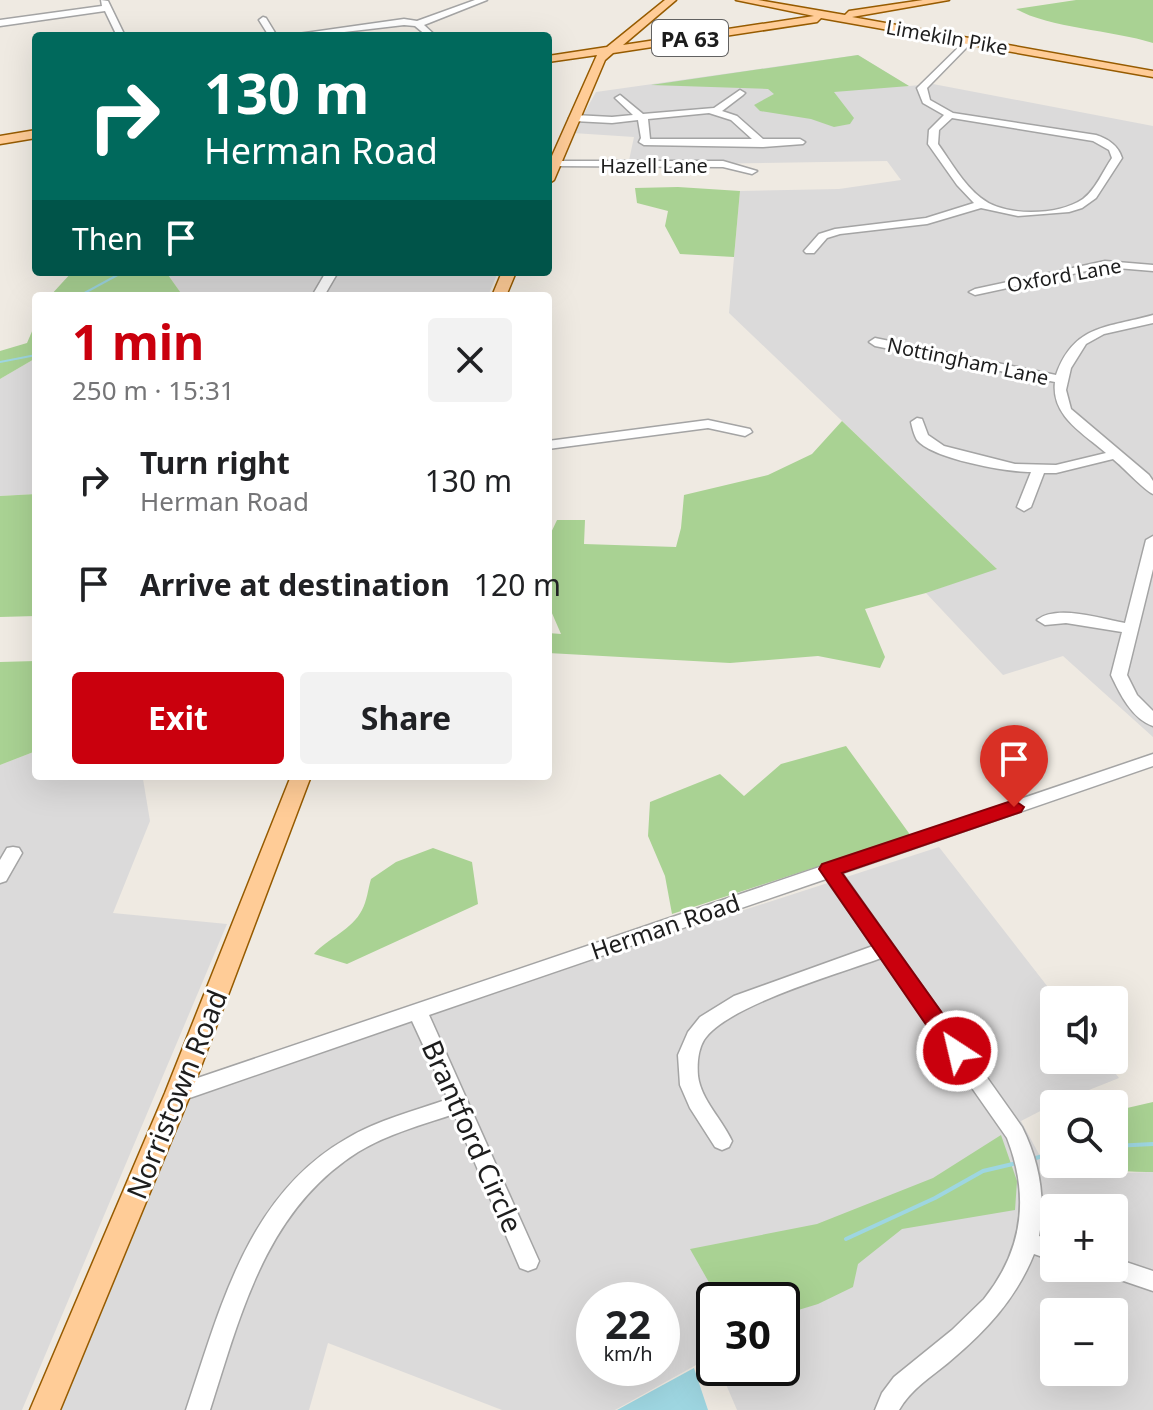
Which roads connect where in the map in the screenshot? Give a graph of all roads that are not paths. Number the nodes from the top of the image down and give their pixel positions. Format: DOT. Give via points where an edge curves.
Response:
graph roads {
  1 [pos="483,0"];
  2 [pos="671,0"];
  3 [pos="741,0"];
  4 [pos="944,0"];
  5 [pos="105,4"];
  6 [pos="871,11"];
  7 [pos="833,17"];
  8 [pos="263,20"];
  9 [pos="0,23"];
  10 [pos="418,24"];
  11 [pos="898,29"];
  12 [pos="119,32"];
  13 [pos="270,32"];
  14 [pos="317,32"];
  15 [pos="427,32"];
  16 [pos="968,41"];
  17 [pos="607,50"];
  18 [pos="552,58"];
  19 [pos="552,59"];
  20 [pos="595,70"];
  21 [pos="1153,74"];
  22 [pos="740,93"];
  23 [pos="620,98"];
  24 [pos="716,111"];
  25 [pos="950,115"];
  26 [pos="641,117"];
  27 [pos="574,118"];
  28 [pos="32,135"];
  29 [pos="0,140"];
  30 [pos="800,142"];
  31 [pos="763,144"];
  32 [pos="555,164"];
  33 [pos="552,171"];
  34 [pos="752,171"];
  35 [pos="981,204"];
  36 [pos="810,251"];
  37 [pos="1153,268"];
  38 [pos="975,292"];
  39 [pos="1153,319"];
  40 [pos="875,342"];
  41 [pos="1061,380"];
  42 [pos="917,422"];
  43 [pos="745,432"];
  44 [pos="552,444"];
  45 [pos="1116,454"];
  46 [pos="1038,471"];
  47 [pos="1153,490"];
  48 [pos="1024,507"];
  49 [pos="1153,540"];
  50 [pos="1045,620"];
  51 [pos="1131,629"];
  52 [pos="1153,721"];
  53 [pos="1153,760"];
  54 [pos="299,780"];
  55 [pos="13,853"];
  56 [pos="829,869"];
  57 [pos="0,876"];
  58 [pos="885,949"];
  59 [pos="417,1011"];
  60 [pos="178,1093"];
  61 [pos="460,1103"];
  62 [pos="722,1141"];
  63 [pos="1029,1242"];
  64 [pos="1040,1246"];
  65 [pos="528,1261"];
  66 [pos="1128,1273"];
  67 [pos="1153,1281"];
  68 [pos="45,1410"];
  69 [pos="198,1410"];
  70 [pos="887,1410"];
  1 -- 10 [label="street"];
  2 -- 17 [label="main road"];
  3 -- 7 [label="main road, Limekiln Pike"];
  4 -- 6 [label="main road, PA 63"];
  5 -- 9 [label="street"];
  5 -- 12 [label="street"];
  6 -- 7 [label="main road, PA 63"];
  6 -- 11 [label="main road" via="864,18"];
  7 -- 11 [label="main road, Limekiln Pike"];
  7 -- 17 [label="main road, PA 63"];
  8 -- 13 [label="street"];
  10 -- 14 [label="street" via="389,22"];
  10 -- 15 [label="street"];
  11 -- 16 [label="main road, Limekiln Pike"];
  16 -- 21 [label="main road, Limekiln Pike"];
  16 -- 25 [label="street" via="922,88 926,101"];
  17 -- 18 [label="main road, PA 63"];
  17 -- 20 [label="main road"];
  19 -- 20 [label="main road" via="583,59"];
  20 -- 27 [label="main road"];
  22 -- 24 [label="street"];
  23 -- 26 [label="street"];
  24 -- 26 [label="street"];
  24 -- 31 [label="street" via="734,118"];
  25 -- 35 [label="street" via="935,126 933,144"];
  25 -- 35 [label="street" via="1083,135 1116,151 1117,158 1089,199 1074,206 1030,214"];
  26 -- 27 [label="street"];
  26 -- 31 [label="street" via="644,142"];
  27 -- 32 [label="main road"];
  28 -- 29 [label="main road"];
  30 -- 31 [label="street"];
  32 -- 33 [label="main road"];
  32 -- 34 [label="street, Hazell Lane" via="723,164"];
  35 -- 36 [label="street" via="927,221 839,231 823,236"];
  37 -- 38 [label="street, Oxford Lane" via="1105,264"];
  39 -- 41 [label="street" via="1082,340"];
  40 -- 41 [label="street, Nottingham Lane"];
  41 -- 45 [label="street" via="1065,411"];
  42 -- 46 [label="street" via="922,437 939,449"];
  43 -- 44 [label="street" via="708,424"];
  45 -- 46 [label="street"];
  45 -- 47 [label="street"];
  46 -- 48 [label="street"];
  49 -- 51 [label="street"];
  50 -- 51 [label="street" via="1066,618"];
  51 -- 52 [label="street" via="1119,675 1130,698"];
  53 -- 56 [label="street, Herman Road"];
  54 -- 60 [label="main road, Norristown Road"];
  55 -- 57 [label="street"];
  56 -- 58 [label="street"];
  56 -- 59 [label="street, Herman Road"];
  58 -- 62 [label="street" via="732,1004 704,1026 691,1048 688,1075"];
  58 -- 63 [label="street" via="1011,1128 1026,1160"];
  59 -- 60 [label="street, Herman Road"];
  59 -- 61 [label="street, Brantford Circle"];
  60 -- 68 [label="main road, Norristown Road"];
  61 -- 65 [label="street, Brantford Circle"];
  61 -- 69 [label="street" via="354,1144 293,1190 253,1251"];
  63 -- 64 [label="street"];
  63 -- 70 [label="street" via="1016,1275 988,1313 905,1382"];
  66 -- 67 [label="street"];
}
